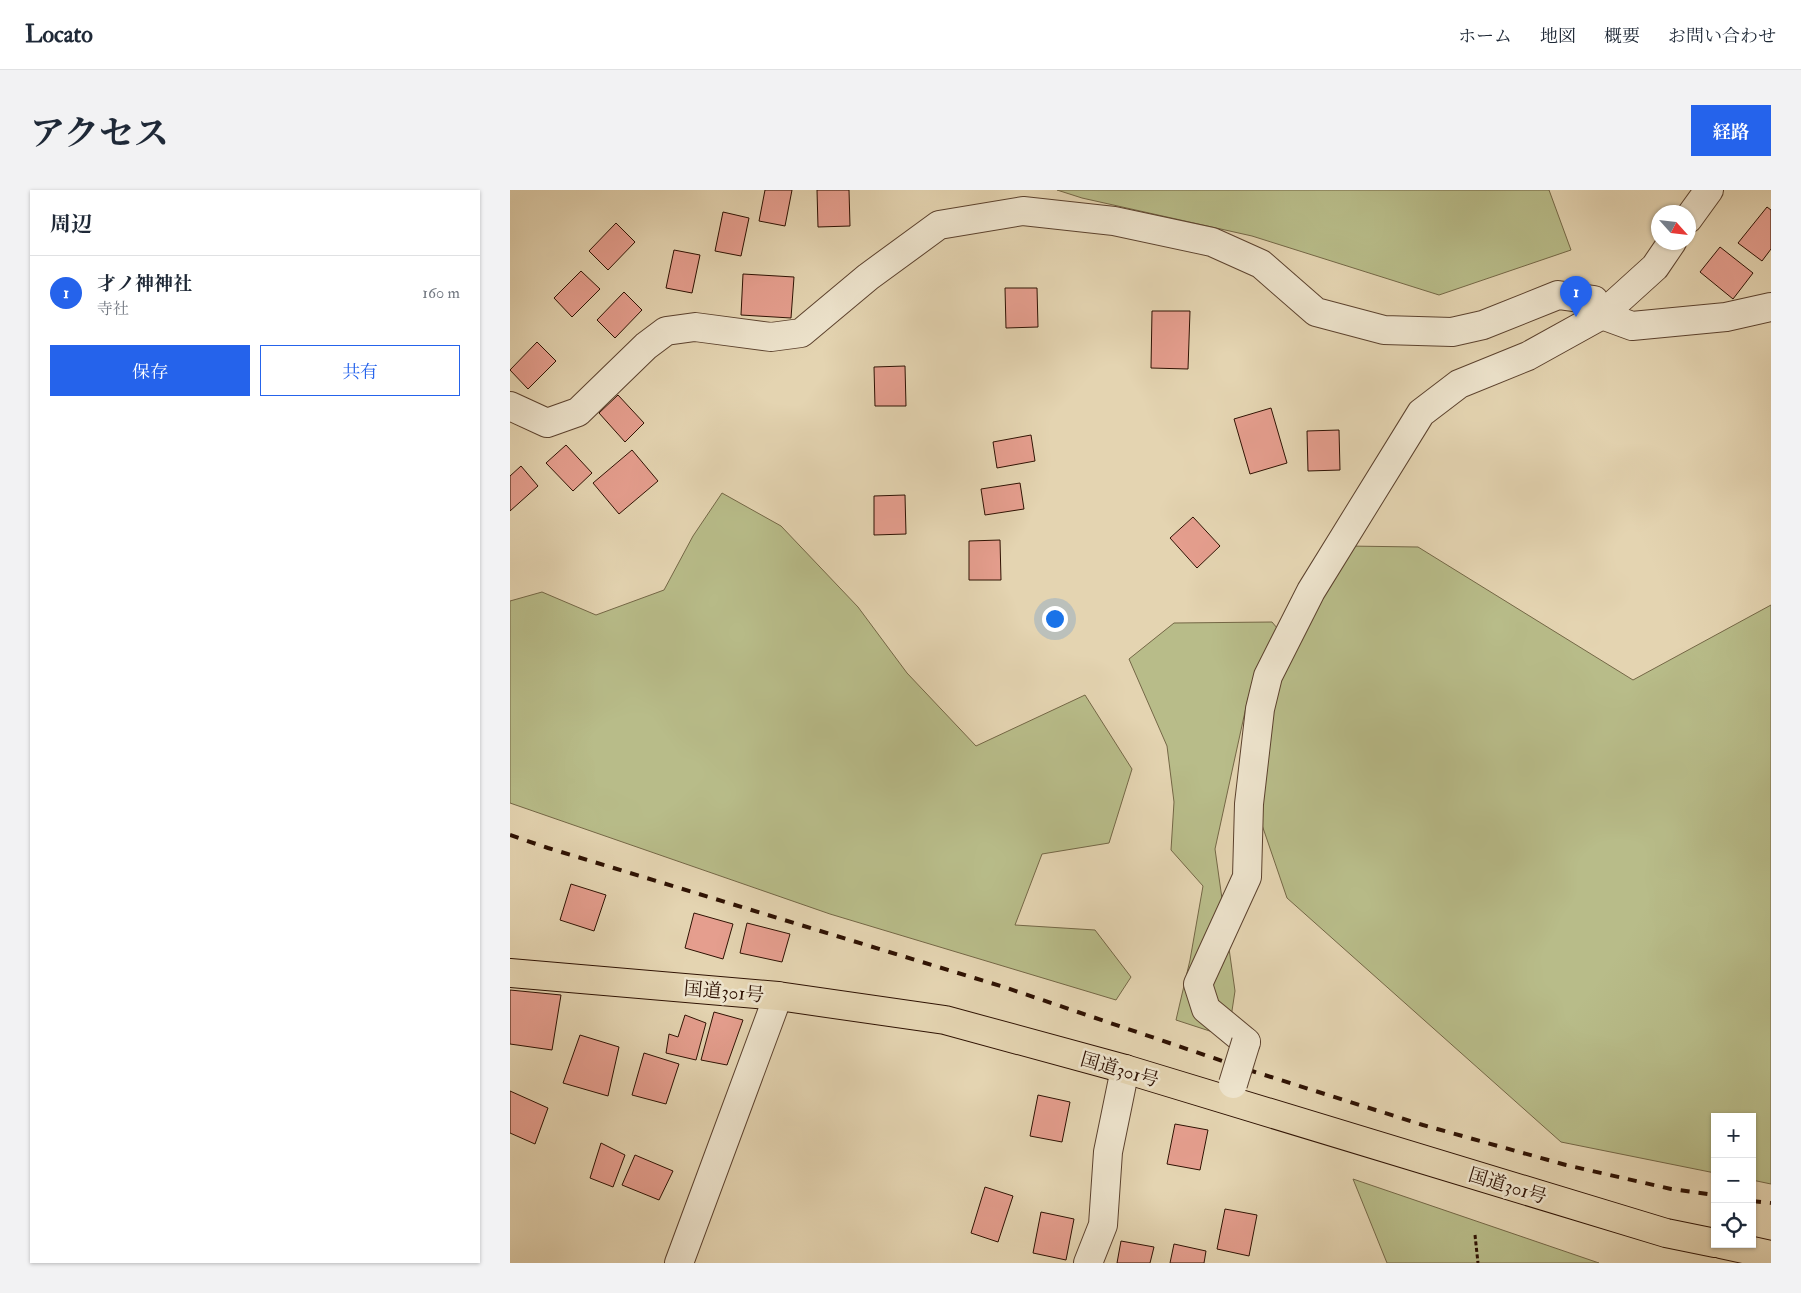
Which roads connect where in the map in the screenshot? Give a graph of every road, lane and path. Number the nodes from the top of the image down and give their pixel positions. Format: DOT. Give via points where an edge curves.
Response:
graph roads {
  1 [pos="1708,190"];
  2 [pos="1696,207"];
  3 [pos="1667,250"];
  4 [pos="1771,307"];
  5 [pos="1602,316"];
  6 [pos="510,406"];
  7 [pos="510,973"];
  8 [pos="778,996"];
  9 [pos="1125,1069"];
  10 [pos="1231,1092"];
  11 [pos="1475,1235"];
  12 [pos="1711,1242"];
  13 [pos="1741,1248"];
  14 [pos="1771,1254"];
  15 [pos="679,1263"];
  16 [pos="1088,1263"];
  17 [pos="1478,1263"];
  1 -- 2 [label="street"];
  3 -- 5 [label="street" via="1655,267"];
  4 -- 5 [label="street" via="1726,317 1632,326"];
  5 -- 6 [label="street" via="1594,300 1558,295 1483,325 1452,332 1384,330 1316,312 1261,264 1212,242 1114,221 1023,212 939,225 801,332 771,338 695,327 666,331 646,346 578,412 547,423"];
  5 -- 10 [label="street, bridge" via="1528,356 1459,384 1421,413 1311,591 1268,676 1260,709 1249,804 1246,877 1198,984 1206,1009 1246,1042"];
  7 -- 8 [label="highway, 国道301号"];
  8 -- 9 [label="highway, 国道301号" via="945,1020"];
  8 -- 15 [label="street"];
  9 -- 10 [label="highway, 国道301号"];
  9 -- 16 [label="street" via="1108,1152 1103,1225"];
  10 -- 12 [label="highway, 国道301号" via="1666,1233"];
  11 -- 17 [label="path"];
  13 -- 14 [label="highway"];
}
